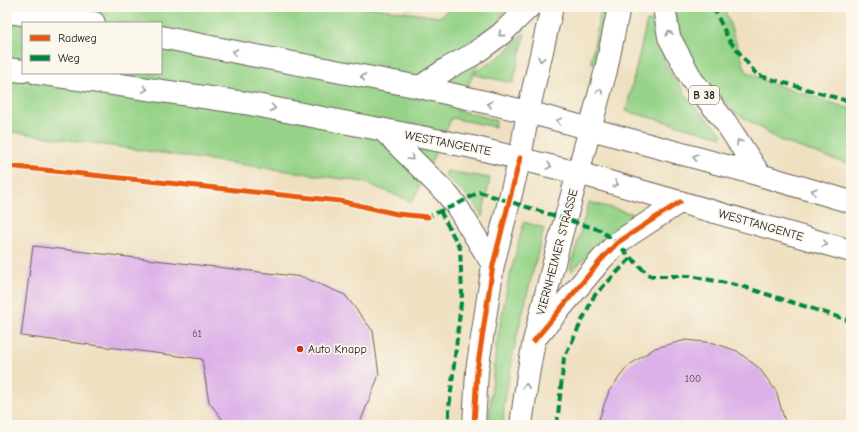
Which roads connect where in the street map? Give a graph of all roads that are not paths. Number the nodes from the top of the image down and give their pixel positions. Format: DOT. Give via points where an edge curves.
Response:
graph roads {
  1 [pos="530,7"];
  2 [pos="552,7"];
  3 [pos="619,7"];
  4 [pos="664,7"];
  5 [pos="7,12"];
  6 [pos="86,22"];
  7 [pos="162,37"];
  8 [pos="7,69"];
  9 [pos="22,71"];
  10 [pos="44,74"];
  11 [pos="420,87"];
  12 [pos="528,112"];
  13 [pos="590,129"];
  14 [pos="383,130"];
  15 [pos="520,158"];
  16 [pos="578,173"];
  17 [pos="760,174"];
  18 [pos="680,202"];
  19 [pos="851,202"];
  20 [pos="851,251"];
  21 [pos="493,265"];
  22 [pos="534,340"];
  23 [pos="474,425"];
  24 [pos="521,425"];
  1 -- 11 [label="main road, one-way" via="501,34 474,54"];
  2 -- 12 [label="main road, one-way"];
  13 -- 3 [label="main road, VIERNHEIMER STRASSE, one-way"];
  17 -- 4 [label="main road, B 38, one-way" via="726,123 692,80 668,37"];
  5 -- 6 [label="main road"];
  11 -- 7 [label="main road, one-way"];
  8 -- 9 [label="main road"];
  10 -- 14 [label="main road, WESTTANGENTE, one-way" via="245,103"];
  12 -- 11 [label="main road, one-way"];
  13 -- 12 [label="main road, one-way"];
  12 -- 15 [label="main road"];
  13 -- 16 [label="main road, VIERNHEIMER STRASSE"];
  17 -- 13 [label="main road, one-way"];
  14 -- 15 [label="main road, WESTTANGENTE"];
  14 -- 21 [label="main road, one-way" via="456,205"];
  15 -- 16 [label="main road, WESTTANGENTE, one-way"];
  15 -- 21 [label="main road"];
  16 -- 18 [label="main road, WESTTANGENTE, one-way"];
  16 -- 22 [label="main road, VIERNHEIMER STRASSE"];
  19 -- 17 [label="main road, one-way"];
  18 -- 20 [label="main road, WESTTANGENTE, one-way"];
  18 -- 22 [label="main road" via="617,243"];
  21 -- 23 [label="main road" via="477,371"];
  24 -- 22 [label="main road, VIERNHEIMER STRASSE, one-way"];
}
